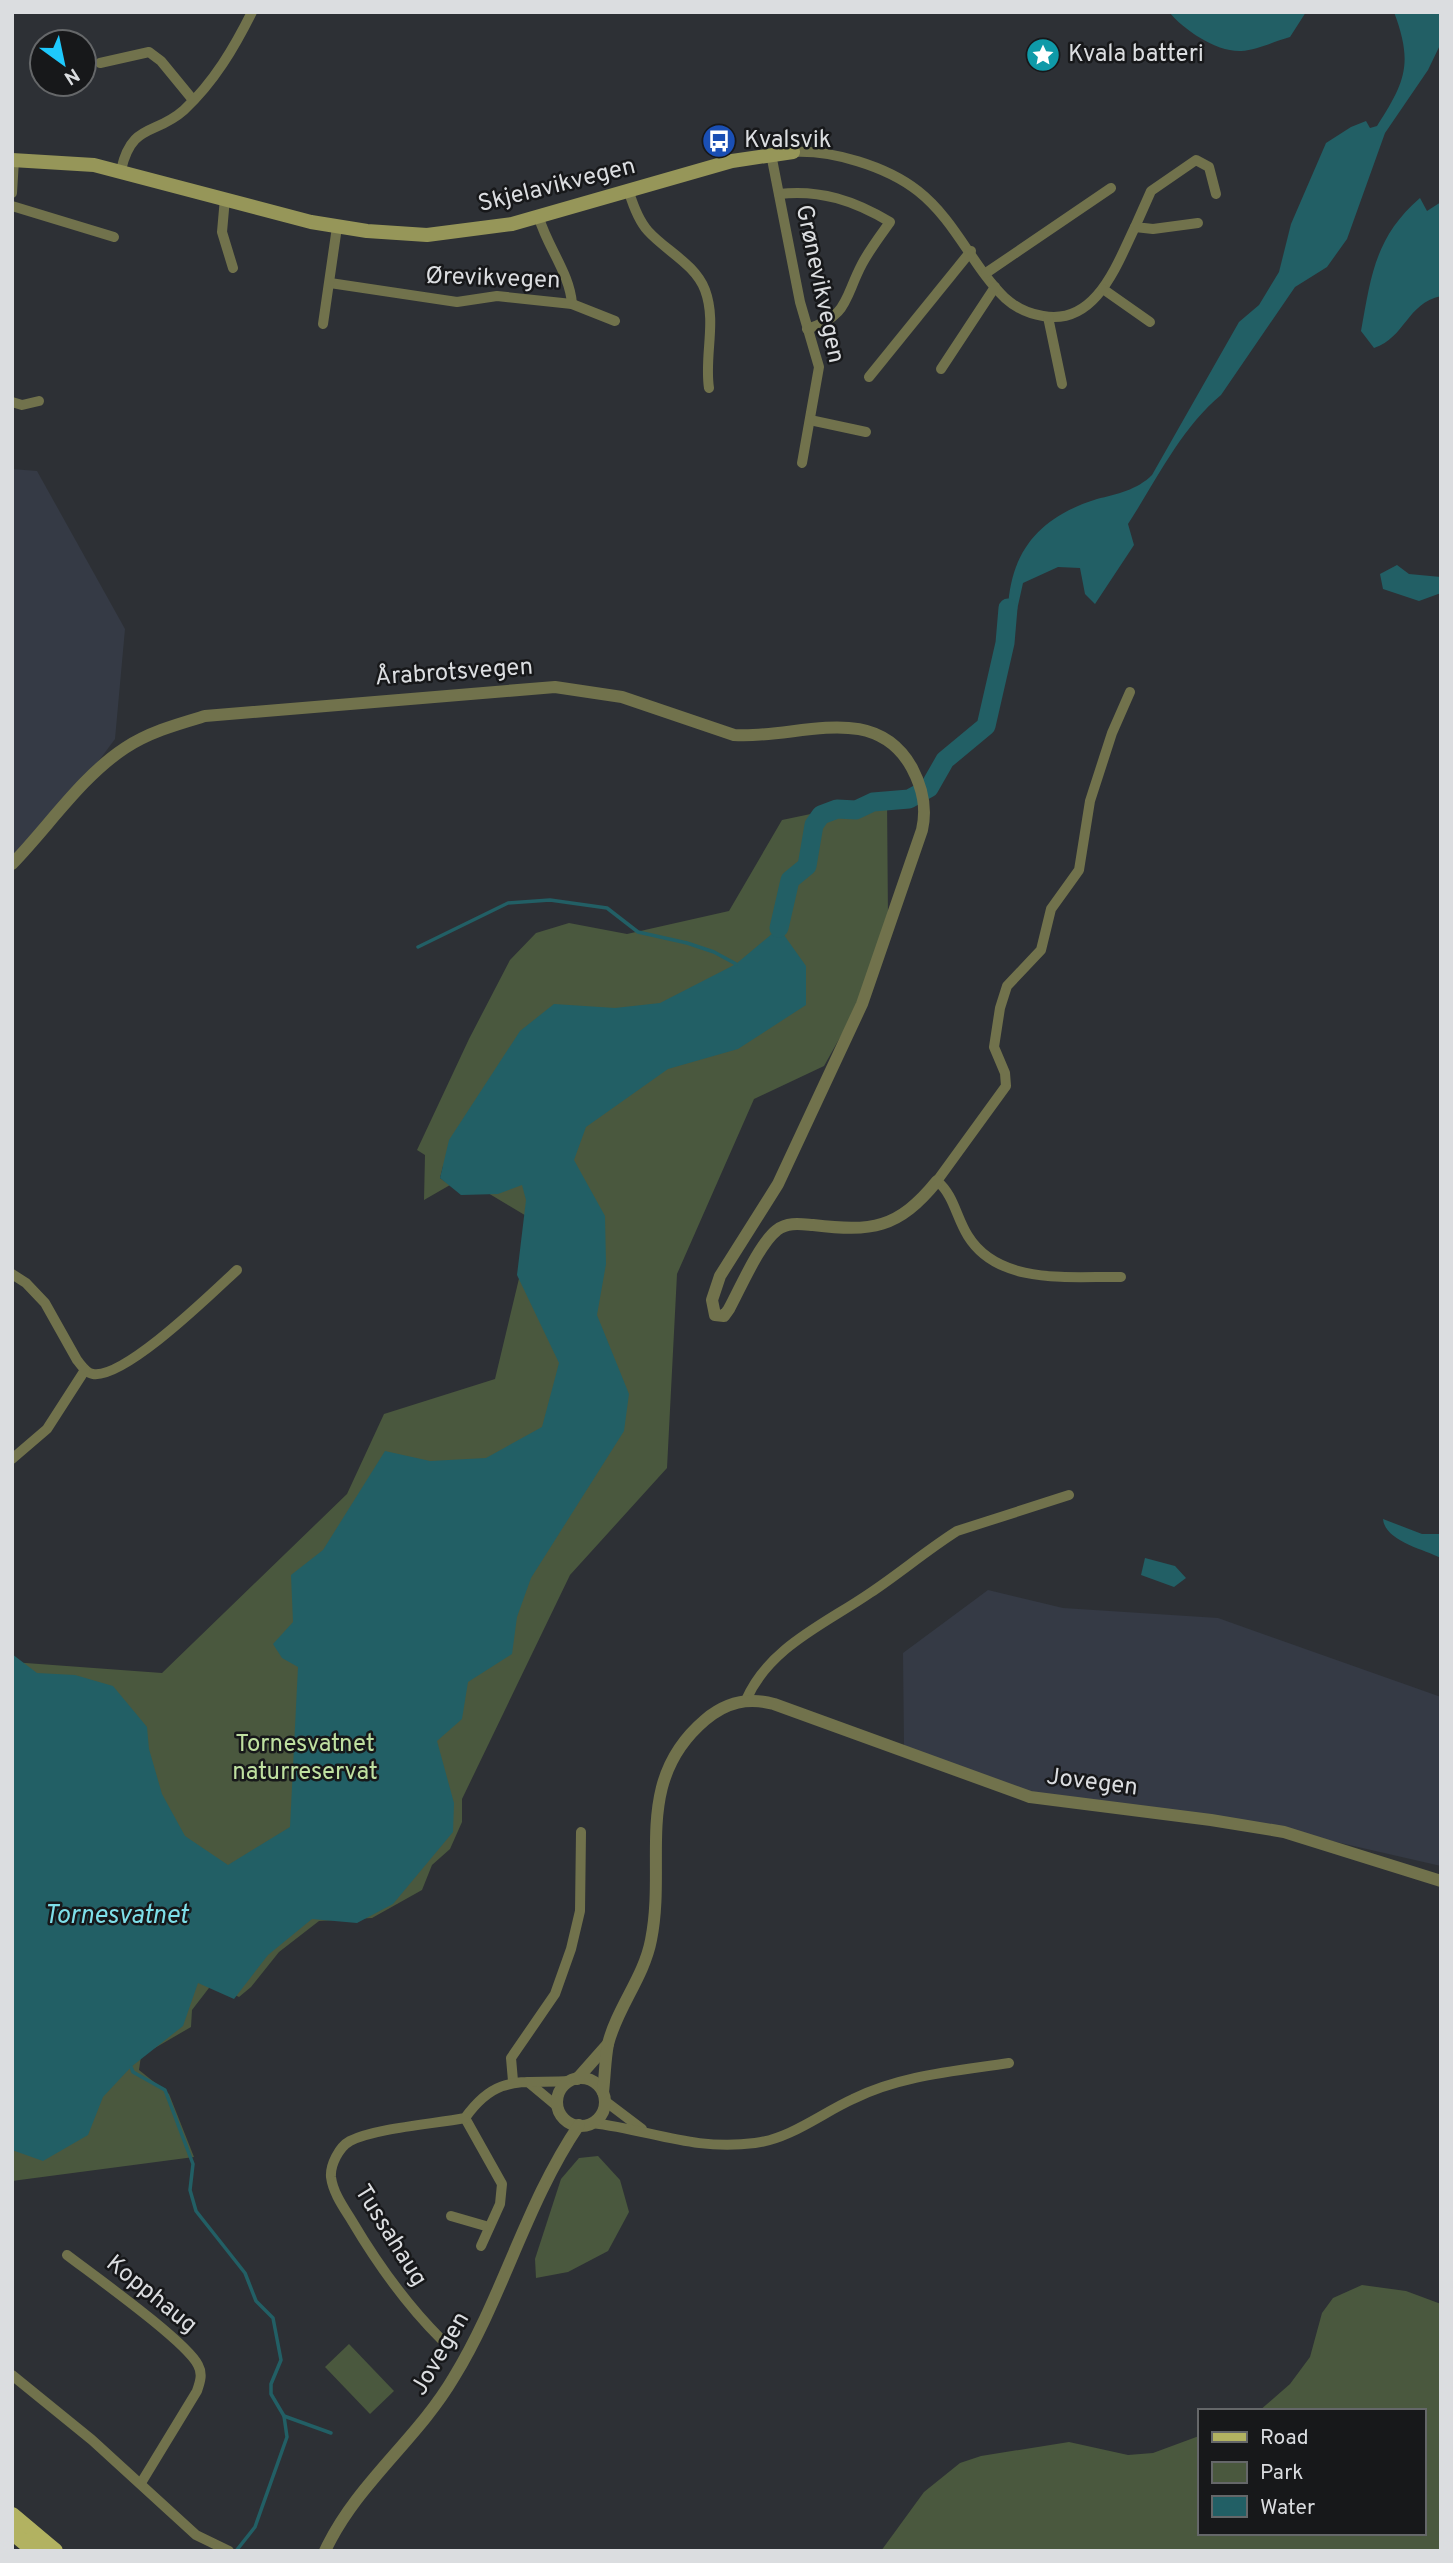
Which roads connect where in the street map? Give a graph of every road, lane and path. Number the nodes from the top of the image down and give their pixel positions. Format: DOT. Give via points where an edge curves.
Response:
graph roads {
  1 [pos="252,12"];
  2 [pos="100,63"];
  3 [pos="193,100"];
  4 [pos="793,152"];
  5 [pos="771,154"];
  6 [pos="13,160"];
  7 [pos="121,170"];
  8 [pos="1111,188"];
  9 [pos="629,192"];
  10 [pos="12,193"];
  11 [pos="779,194"];
  12 [pos="1216,194"];
  13 [pos="225,198"];
  14 [pos="12,206"];
  15 [pos="539,218"];
  16 [pos="1198,223"];
  17 [pos="337,227"];
  18 [pos="1135,227"];
  19 [pos="114,237"];
  20 [pos="971,251"];
  21 [pos="233,268"];
  22 [pos="986,273"];
  23 [pos="330,284"];
  24 [pos="995,286"];
  25 [pos="1103,289"];
  26 [pos="572,304"];
  27 [pos="1048,317"];
  28 [pos="615,321"];
  29 [pos="1150,322"];
  30 [pos="323,324"];
  31 [pos="807,329"];
  32 [pos="941,369"];
  33 [pos="869,377"];
  34 [pos="1062,384"];
  35 [pos="709,388"];
  36 [pos="39,401"];
  37 [pos="12,402"];
  38 [pos="810,420"];
  39 [pos="866,432"];
  40 [pos="802,463"];
  41 [pos="1130,692"];
  42 [pos="12,863"];
  43 [pos="936,1181"];
  44 [pos="237,1270"];
  45 [pos="12,1274"];
  46 [pos="1121,1277"];
  47 [pos="85,1370"];
  48 [pos="12,1459"];
  49 [pos="1069,1495"];
  50 [pos="746,1700"];
  51 [pos="581,1832"];
  52 [pos="1441,1881"];
  53 [pos="608,2043"];
  54 [pos="1009,2063"];
  55 [pos="573,2080"];
  56 [pos="513,2081"];
  57 [pos="527,2082"];
  58 [pos="604,2096"];
  59 [pos="558,2107"];
  60 [pos="465,2118"];
  61 [pos="565,2119"];
  62 [pos="585,2124"];
  63 [pos="645,2132"];
  64 [pos="558,2156"];
  65 [pos="451,2216"];
  66 [pos="489,2227"];
  67 [pos="481,2246"];
  68 [pos="67,2255"];
  69 [pos="442,2339"];
  70 [pos="12,2375"];
  71 [pos="141,2483"];
  72 [pos="12,2515"];
  73 [pos="12,2532"];
  74 [pos="35,2551"];
  75 [pos="54,2551"];
  76 [pos="229,2551"];
  77 [pos="325,2551"];
  1 -- 3 [label="street" via="231,53"];
  2 -- 3 [label="street" via="149,52"];
  3 -- 7 [label="street" via="177,115 137,137 125,150"];
  4 -- 5 [label="main road, Skjelavikvegen"];
  4 -- 20 [label="street, Skjelavikvegen" via="814,151 889,174 917,190"];
  5 -- 9 [label="main road, Skjelavikvegen"];
  5 -- 11 [label="street, Grønevikvegen"];
  6 -- 7 [label="main road, Skjelavikvegen"];
  6 -- 10 [label="street"];
  7 -- 13 [label="main road, Skjelavikvegen"];
  8 -- 22 [label="street"];
  9 -- 15 [label="main road, Skjelavikvegen"];
  9 -- 35 [label="street" via="648,231 694,272 704,289"];
  11 -- 31 [label="street, Grønevikvegen"];
  11 -- 31 [label="street" via="806,192 839,198 890,222 860,266 842,310"];
  12 -- 18 [label="street" via="1209,167 1196,160 1151,191"];
  13 -- 17 [label="main road, Skjelavikvegen"];
  13 -- 21 [label="street" via="222,232"];
  14 -- 19 [label="street"];
  15 -- 17 [label="main road, Skjelavikvegen" via="454,234"];
  15 -- 26 [label="street, Ørevikvegen" via="545,240 571,285"];
  16 -- 18 [label="street"];
  17 -- 23 [label="street"];
  18 -- 25 [label="street"];
  20 -- 22 [label="street, Skjelavikvegen"];
  20 -- 33 [label="street"];
  22 -- 24 [label="street, Skjelavikvegen"];
  23 -- 26 [label="street, Ørevikvegen" via="457,302 497,296"];
  23 -- 30 [label="street"];
  24 -- 27 [label="street, Skjelavikvegen" via="1019,308"];
  24 -- 32 [label="street"];
  25 -- 27 [label="street" via="1084,308"];
  25 -- 29 [label="street"];
  26 -- 28 [label="street, Ørevikvegen"];
  27 -- 34 [label="street"];
  31 -- 38 [label="street, Grønevikvegen" via="819,367"];
  36 -- 37 [label="street"];
  38 -- 39 [label="street"];
  38 -- 40 [label="street, Grønevikvegen"];
  41 -- 43 [label="street" via="1090,801 1079,870 1051,909 1041,950 1007,986 1000,1008 994,1047 1006,1086"];
  42 -- 43 [label="street, Årabrotsvegen" via="93,776 126,748 185,722 254,711 516,688 589,690 659,708 734,735 862,728 898,748 925,804 922,830 862,1004 778,1184 720,1276 712,1300 715,1314 724,1315 780,1228 800,1224 849,1230 876,1227 900,1218"];
  43 -- 46 [label="street" via="950,1196 968,1236 995,1263 1021,1272"];
  44 -- 47 [label="street" via="160,1339 106,1372"];
  45 -- 47 [label="street" via="45,1303"];
  47 -- 48 [label="street" via="47,1429"];
  49 -- 50 [label="street" via="942,1540 798,1638 764,1671"];
  50 -- 52 [label="street, Jovegen" via="774,1704 1030,1797 1284,1832"];
  50 -- 53 [label="street" via="722,1707 692,1732 662,1782 650,1944"];
  51 -- 56 [label="street" via="580,1911 571,1949 555,1994 511,2058"];
  53 -- 55 [label="street"];
  53 -- 58 [label="street"];
  54 -- 63 [label="street" via="885,2086 759,2143 681,2143"];
  55 -- 57 [label="street"];
  55 -- 58 [label="street" via="592,2081"];
  55 -- 59 [label="street" via="560,2092"];
  56 -- 57 [label="street"];
  56 -- 60 [label="street" via="482,2096"];
  57 -- 59 [label="street"];
  58 -- 62 [label="street" via="602,2114"];
  58 -- 63 [label="street"];
  59 -- 61 [label="street"];
  60 -- 66 [label="street" via="502,2184"];
  60 -- 69 [label="street, Tussahaug" via="350,2141 338,2151 331,2176 338,2198 384,2274"];
  61 -- 62 [label="street"];
  61 -- 64 [label="street, Jovegen"];
  62 -- 63 [label="street"];
  62 -- 64 [label="street, Jovegen"];
  64 -- 77 [label="street, Jovegen" via="479,2335 412,2437 353,2501"];
  65 -- 66 [label="street"];
  66 -- 67 [label="street"];
  68 -- 71 [label="street, Kopphaug" via="180,2344 200,2367 197,2391"];
  70 -- 71 [label="street"];
  71 -- 76 [label="street" via="196,2535"];
  72 -- 75 [label="main road"];
  73 -- 74 [label="main road"];
}
